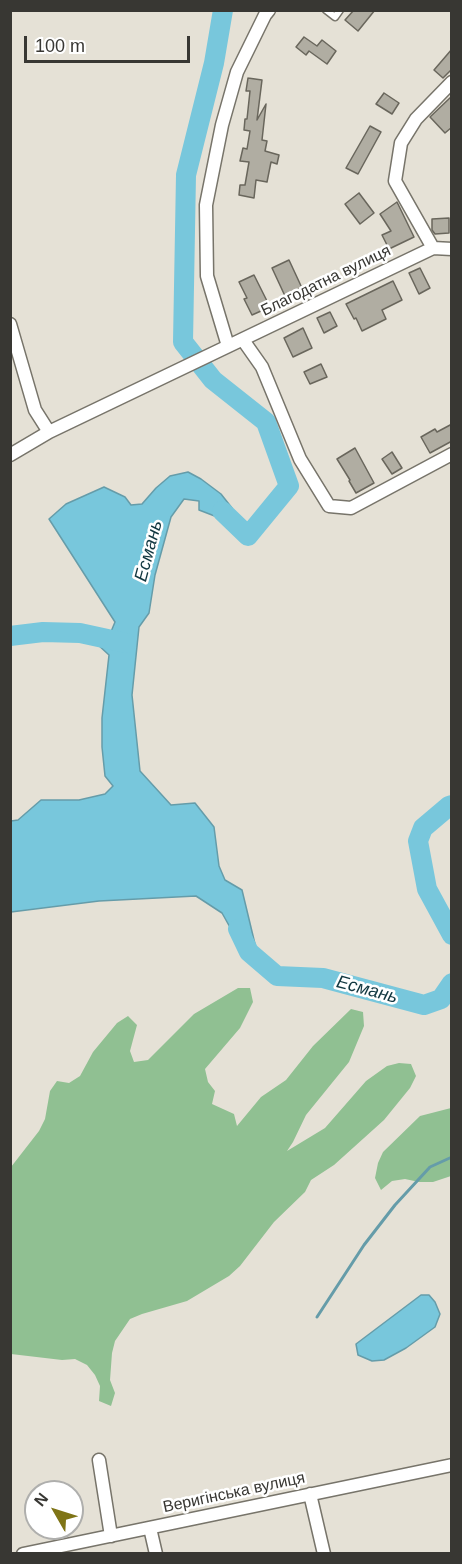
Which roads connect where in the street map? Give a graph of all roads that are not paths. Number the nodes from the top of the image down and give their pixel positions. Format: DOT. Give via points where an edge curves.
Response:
graph roads {
  1 [pos="269,10"];
  2 [pos="326,10"];
  3 [pos="340,10"];
  4 [pos="452,82"];
  5 [pos="433,248"];
  6 [pos="452,249"];
  7 [pos="10,324"];
  8 [pos="243,340"];
  9 [pos="223,348"];
  10 [pos="49,432"];
  11 [pos="452,454"];
  12 [pos="10,455"];
  13 [pos="99,1461"];
  14 [pos="452,1465"];
  15 [pos="310,1494"];
  16 [pos="150,1528"];
  17 [pos="111,1536"];
  18 [pos="23,1554"];
  19 [pos="156,1554"];
  20 [pos="324,1554"];
  1 -- 9 [label="street" via="237,72 206,205 207,276"];
  2 -- 3 [label="lane" via="335,17"];
  4 -- 5 [label="street" via="416,119 401,142 395,181"];
  5 -- 6 [label="street, Благодатна вулиця"];
  5 -- 8 [label="street, Благодатна вулиця"];
  7 -- 10 [label="street" via="35,410"];
  8 -- 9 [label="street, Благодатна вулиця"];
  8 -- 11 [label="street" via="262,367 300,459 329,506 351,508"];
  9 -- 10 [label="street, Благодатна вулиця"];
  10 -- 12 [label="street, Благодатна вулиця"];
  13 -- 17 [label="street"];
  14 -- 15 [label="street, Веригінська вулиця"];
  15 -- 16 [label="street, Веригінська вулиця"];
  15 -- 20 [label="street"];
  16 -- 17 [label="street, Веригінська вулиця"];
  16 -- 19 [label="street"];
  17 -- 18 [label="street, Веригінська вулиця"];
}
